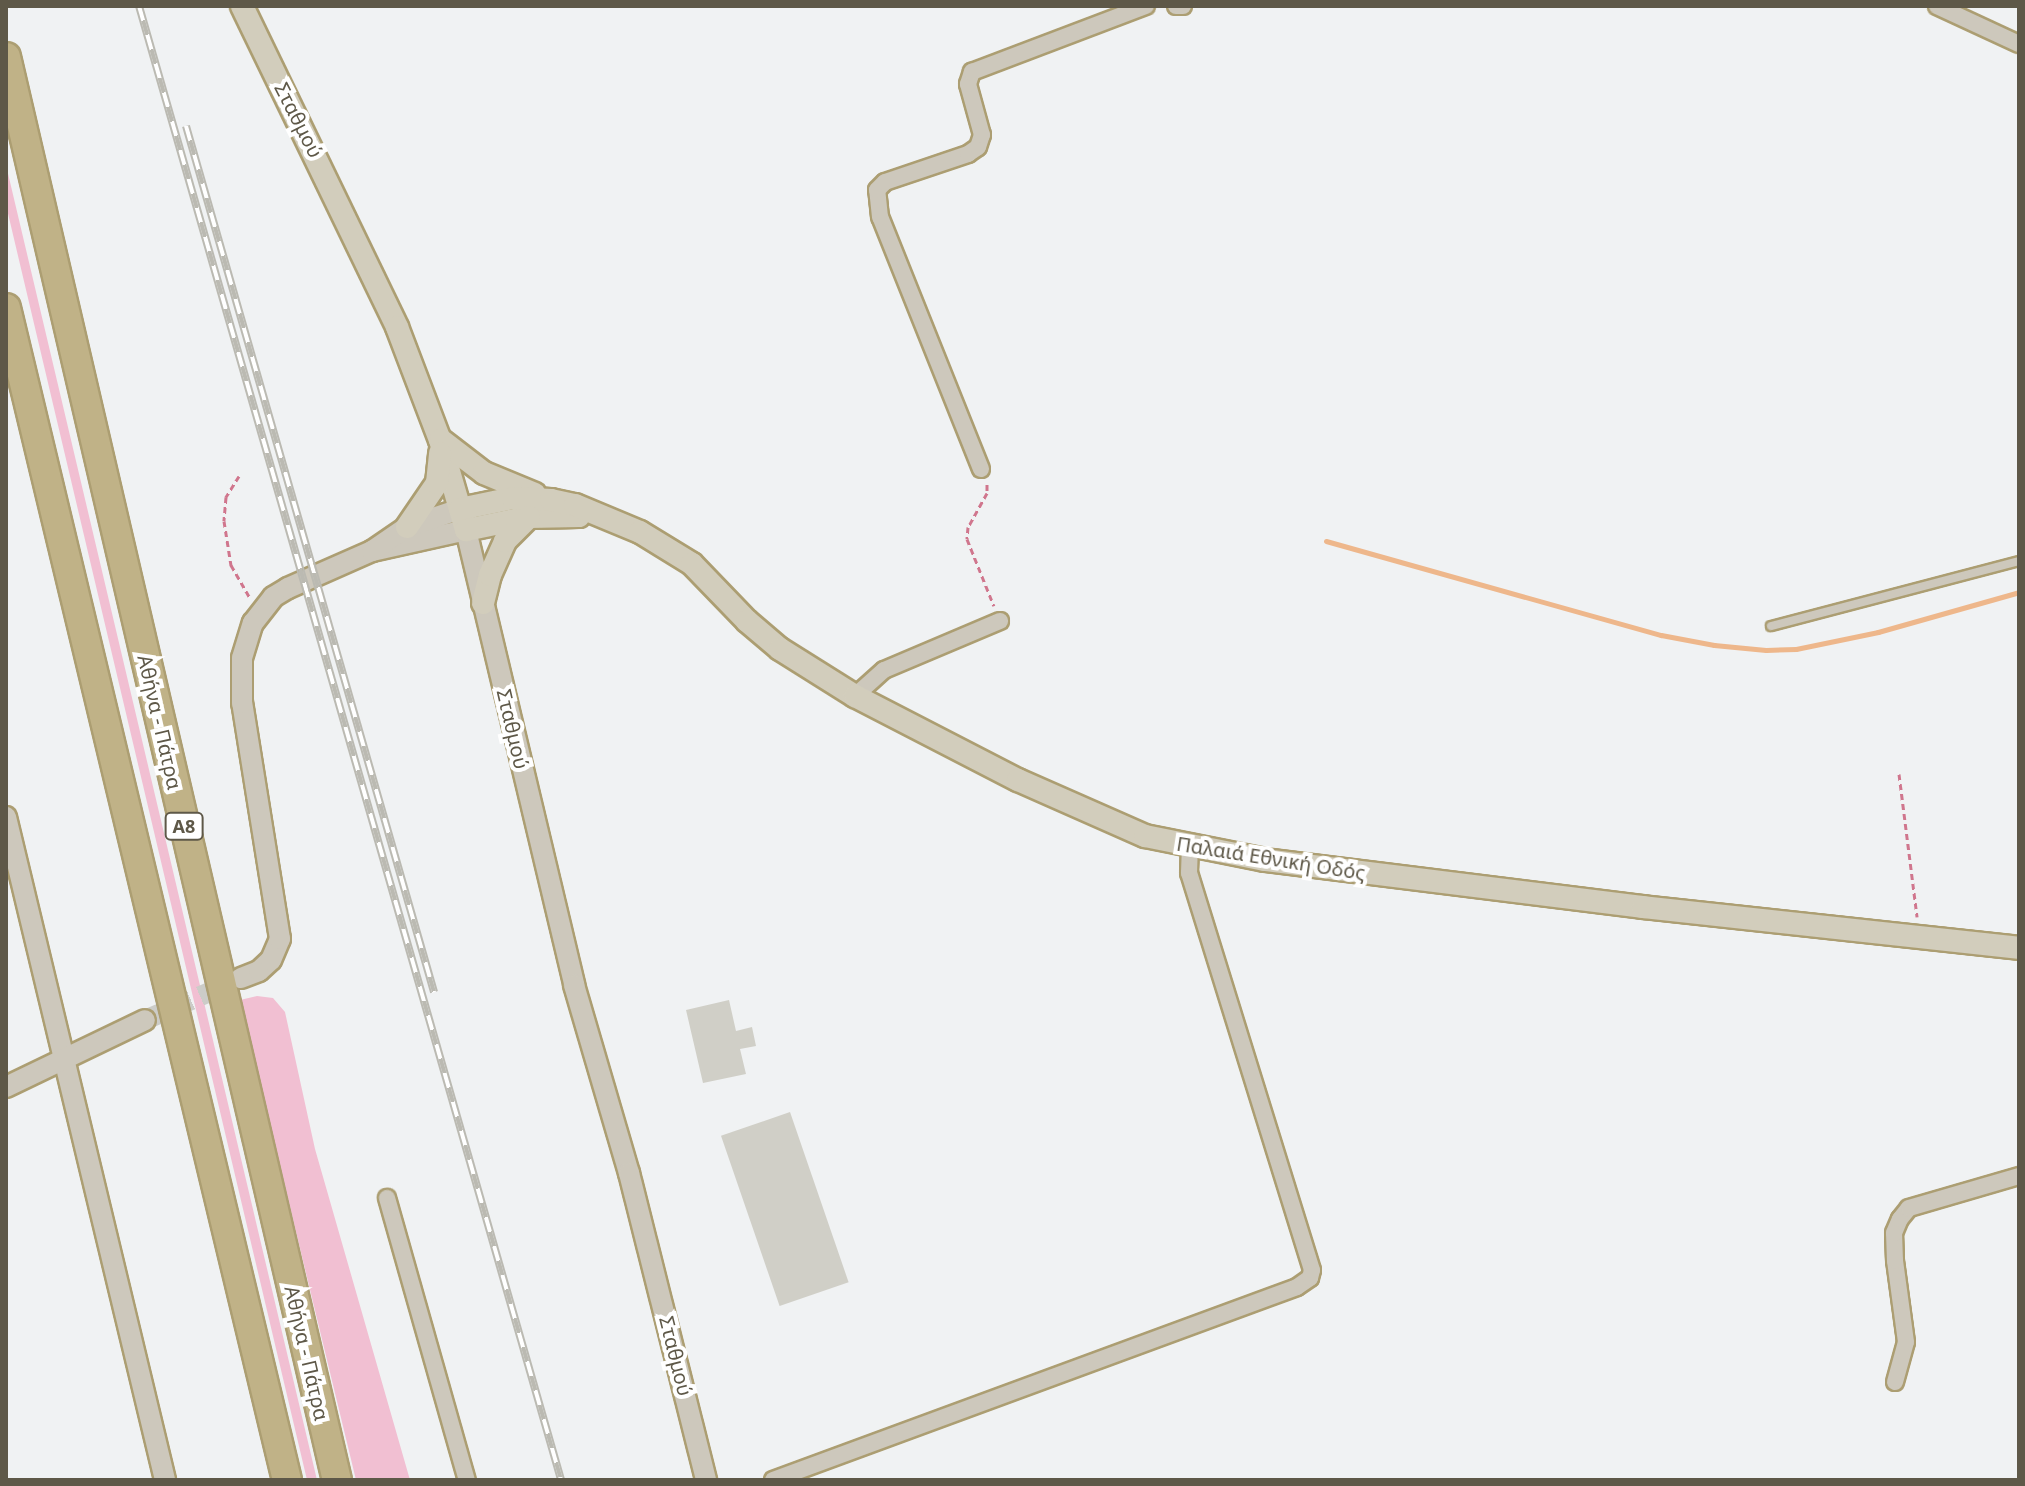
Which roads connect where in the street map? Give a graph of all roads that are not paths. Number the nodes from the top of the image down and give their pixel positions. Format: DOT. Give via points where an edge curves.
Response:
graph roads {
  1 [pos="242,6"];
  2 [pos="1146,6"];
  3 [pos="1176,6"];
  4 [pos="1183,6"];
  5 [pos="1937,6"];
  6 [pos="2019,44"];
  7 [pos="6,57"];
  8 [pos="6,308"];
  9 [pos="440,440"];
  10 [pos="981,469"];
  11 [pos="551,500"];
  12 [pos="529,517"];
  13 [pos="463,519"];
  14 [pos="612,520"];
  15 [pos="407,527"];
  16 [pos="372,551"];
  17 [pos="2019,561"];
  18 [pos="483,603"];
  19 [pos="1000,621"];
  20 [pos="1771,626"];
  21 [pos="855,696"];
  22 [pos="6,817"];
  23 [pos="1190,847"];
  24 [pos="2019,948"];
  25 [pos="241,978"];
  26 [pos="145,1020"];
  27 [pos="64,1058"];
  28 [pos="6,1087"];
  29 [pos="2019,1176"];
  30 [pos="387,1198"];
  31 [pos="1895,1382"];
  32 [pos="165,1480"];
  33 [pos="287,1480"];
  34 [pos="337,1480"];
  35 [pos="467,1480"];
  36 [pos="706,1480"];
  37 [pos="773,1480"];
  1 -- 9 [label="main road, Σταθμού" via="373,270"];
  2 -- 10 [label="street" via="972,72 968,84 982,135 978,147 885,182 877,190 880,217"];
  3 -- 4 [label="street"];
  5 -- 6 [label="street"];
  7 -- 34 [label="highway, Αθήνα - Πάτρα / Α8"];
  8 -- 33 [label="highway, Α8"];
  9 -- 11 [label="main road" via="484,473"];
  9 -- 13 [label="main road, Σταθμού"];
  9 -- 15 [label="main road" via="437,483"];
  11 -- 13 [label="main road, Παλαιά Εθνική Οδός" via="513,498"];
  11 -- 14 [label="main road, Παλαιά Εθνική Οδός"];
  12 -- 13 [label="main road, Παλαιά Εθνική Οδός"];
  12 -- 14 [label="main road, Παλαιά Εθνική Οδός"];
  12 -- 18 [label="main road" via="501,549"];
  13 -- 15 [label="street"];
  13 -- 16 [label="street"];
  13 -- 18 [label="street, Σταθμού"];
  14 -- 21 [label="main road, Παλαιά Εθνική Οδός" via="692,564 780,649"];
  15 -- 16 [label="street"];
  16 -- 25 [label="street" via="288,588 261,610 246,638 240,678 280,939 271,960"];
  17 -- 20 [label="lane"];
  18 -- 36 [label="street, Σταθμού" via="574,985 633,1187"];
  19 -- 21 [label="street" via="884,670"];
  21 -- 23 [label="main road, Παλαιά Εθνική Οδός" via="1018,780 1145,836"];
  22 -- 27 [label="street"];
  23 -- 24 [label="main road, Παλαιά Εθνική Οδός" via="1643,907"];
  23 -- 37 [label="street" via="1189,873 1312,1270 1310,1278"];
  26 -- 27 [label="street"];
  27 -- 28 [label="street"];
  27 -- 32 [label="street"];
  29 -- 31 [label="street" via="1909,1208 1900,1219 1894,1233 1895,1261 1906,1342"];
  30 -- 35 [label="street"];
}
